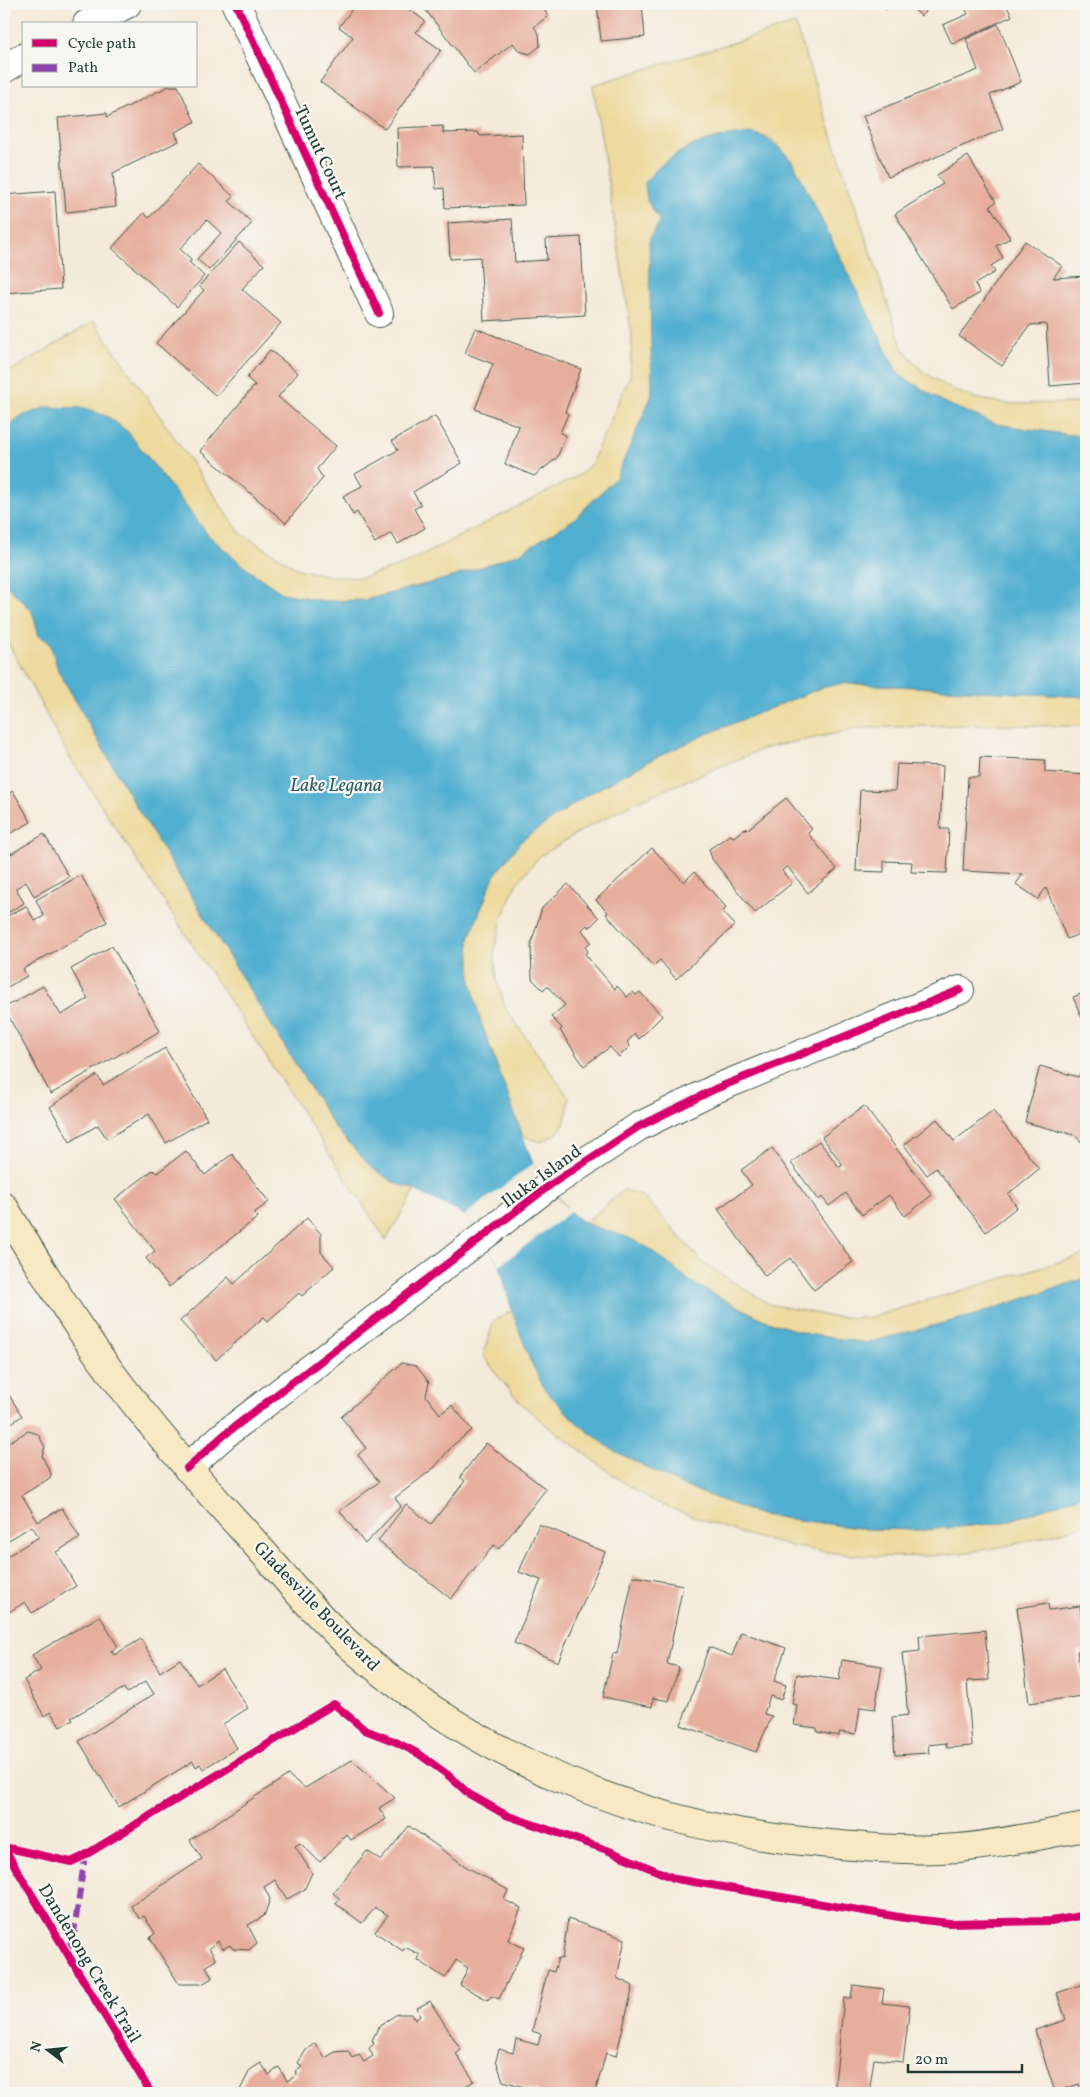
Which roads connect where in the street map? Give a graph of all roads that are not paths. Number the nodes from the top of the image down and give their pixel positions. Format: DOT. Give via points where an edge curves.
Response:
graph roads {
  1 [pos="127,4"];
  2 [pos="236,4"];
  3 [pos="91,22"];
  4 [pos="22,58"];
  5 [pos="4,69"];
  6 [pos="379,312"];
  7 [pos="960,990"];
  8 [pos="4,1207"];
  9 [pos="186,1468"];
  10 [pos="1086,1827"];
  1 -- 3 [label="street"];
  2 -- 6 [label="street, Tumut Court"];
  4 -- 5 [label="street"];
  7 -- 9 [label="street, Iluka Island" via="715,1089 638,1127 550,1185 224,1435"];
  8 -- 9 [label="main road, Gladesville Boulevard" via="87,1340"];
  9 -- 10 [label="main road, Gladesville Boulevard" via="320,1615 389,1678 458,1726 509,1754 617,1801 673,1819 773,1839 867,1848 958,1848"];
}
